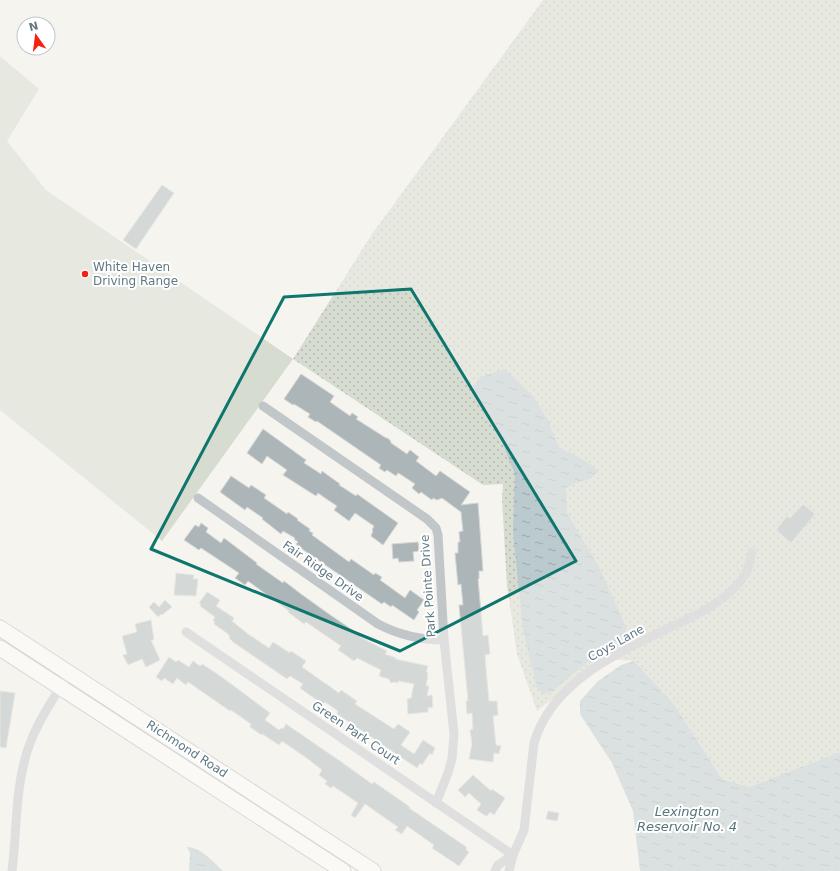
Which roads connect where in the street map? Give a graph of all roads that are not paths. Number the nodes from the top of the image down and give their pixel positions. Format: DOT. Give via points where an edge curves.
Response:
graph roads {
  1 [pos="263,406"];
  2 [pos="198,498"];
  3 [pos="752,552"];
  4 [pos="0,628"];
  5 [pos="186,632"];
  6 [pos="444,640"];
  7 [pos="0,648"];
  8 [pos="69,673"];
  9 [pos="61,686"];
  10 [pos="436,803"];
  11 [pos="512,855"];
  12 [pos="12,871"];
  13 [pos="343,871"];
  14 [pos="373,871"];
  15 [pos="495,871"];
  16 [pos="509,871"];
  1 -- 6 [label="street, Park Pointe Drive" via="436,528"];
  2 -- 6 [label="street, Fair Ridge Drive" via="378,624 412,638"];
  3 -- 11 [label="street, Coys Lane" via="742,579 726,596 692,617 602,663 550,709 534,743 525,822"];
  4 -- 8 [label="highway, Richmond Road"];
  5 -- 10 [label="street, Green Park Court"];
  6 -- 10 [label="street, Park Pointe Drive" via="454,734 448,773"];
  7 -- 9 [label="highway, Richmond Road"];
  8 -- 9 [label="street"];
  8 -- 14 [label="highway, Richmond Road"];
  9 -- 12 [label="street" via="33,736 25,758 19,787"];
  9 -- 13 [label="highway, Richmond Road"];
  10 -- 11 [label="street, Green Park Court"];
  11 -- 15 [label="street, Coys Lane" via="498,865"];
  11 -- 16 [label="street, Coys Lane"];
}
